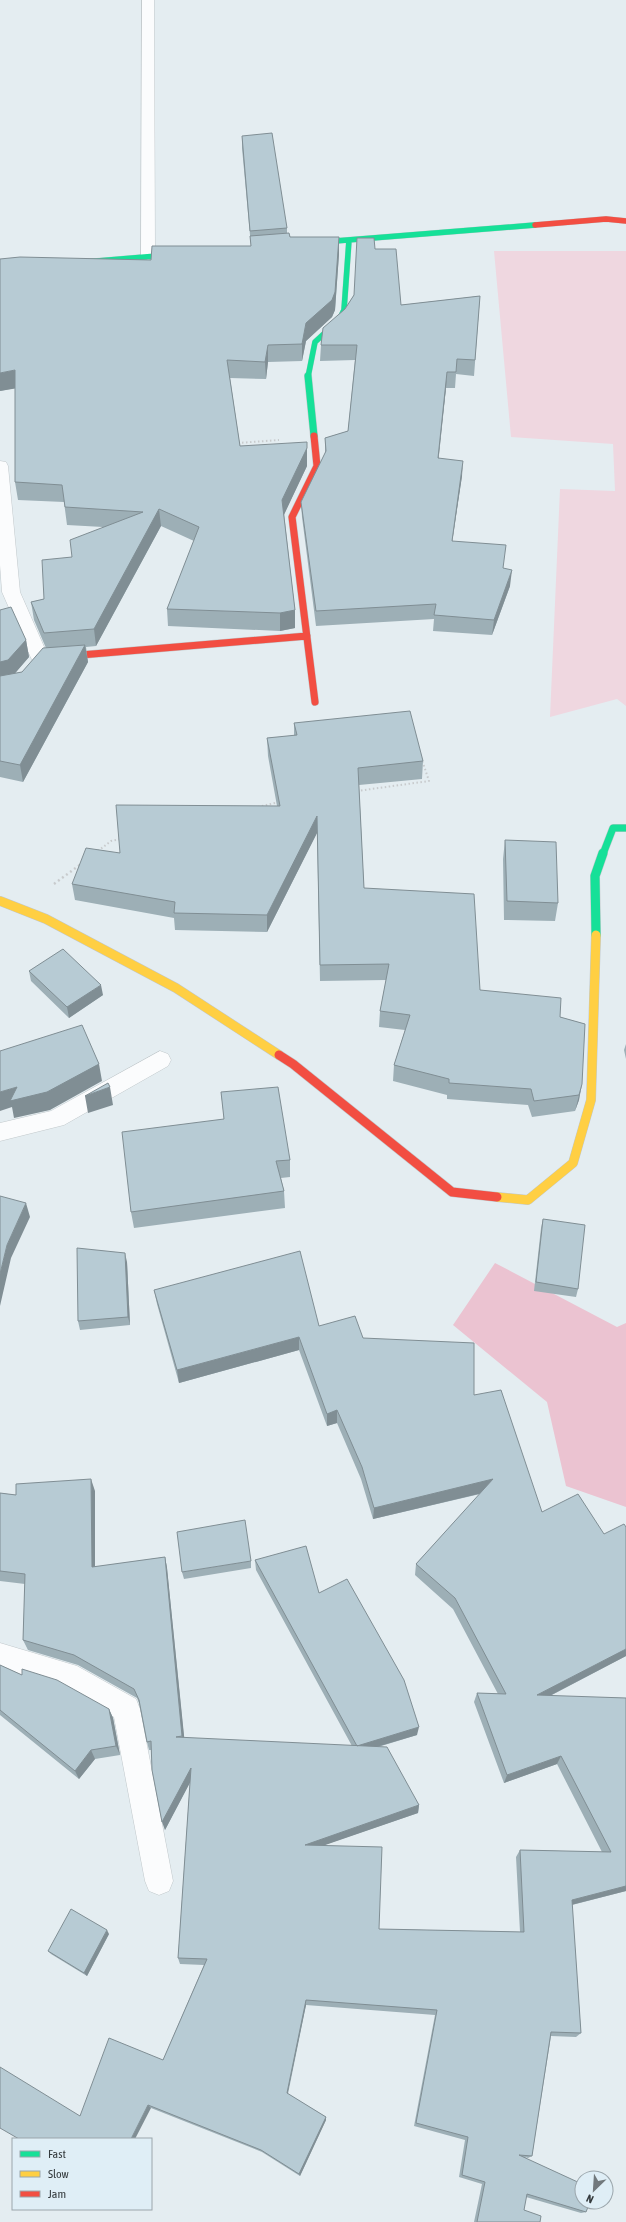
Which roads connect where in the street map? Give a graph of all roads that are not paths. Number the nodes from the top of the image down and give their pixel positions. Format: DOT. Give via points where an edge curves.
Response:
graph roads {
  1 [pos="148,0"];
  2 [pos="626,221"];
  3 [pos="349,240"];
  4 [pos="303,244"];
  5 [pos="187,253"];
  6 [pos="148,256"];
  7 [pos="78,262"];
  8 [pos="0,466"];
  9 [pos="307,636"];
  10 [pos="38,661"];
  11 [pos="315,702"];
  12 [pos="626,828"];
  13 [pos="0,901"];
  14 [pos="160,1060"];
  15 [pos="0,1132"];
  16 [pos="0,1656"];
  17 [pos="159,1881"];
  1 -- 6 [label="street"];
  2 -- 3 [label="street" via="606,219"];
  3 -- 4 [label="street"];
  3 -- 9 [label="street" via="344,310 339,320 315,342 308,378 318,466 292,517"];
  5 -- 6 [label="street"];
  6 -- 7 [label="street"];
  8 -- 10 [label="street" via="11,592"];
  9 -- 10 [label="street"];
  9 -- 11 [label="street"];
  12 -- 13 [label="street" via="613,828 595,876 596,982 592,1100 572,1163 528,1200 452,1192 293,1064 176,988 46,919"];
  14 -- 15 [label="street" via="56,1119"];
  16 -- 17 [label="street" via="67,1676 126,1709"];
}
